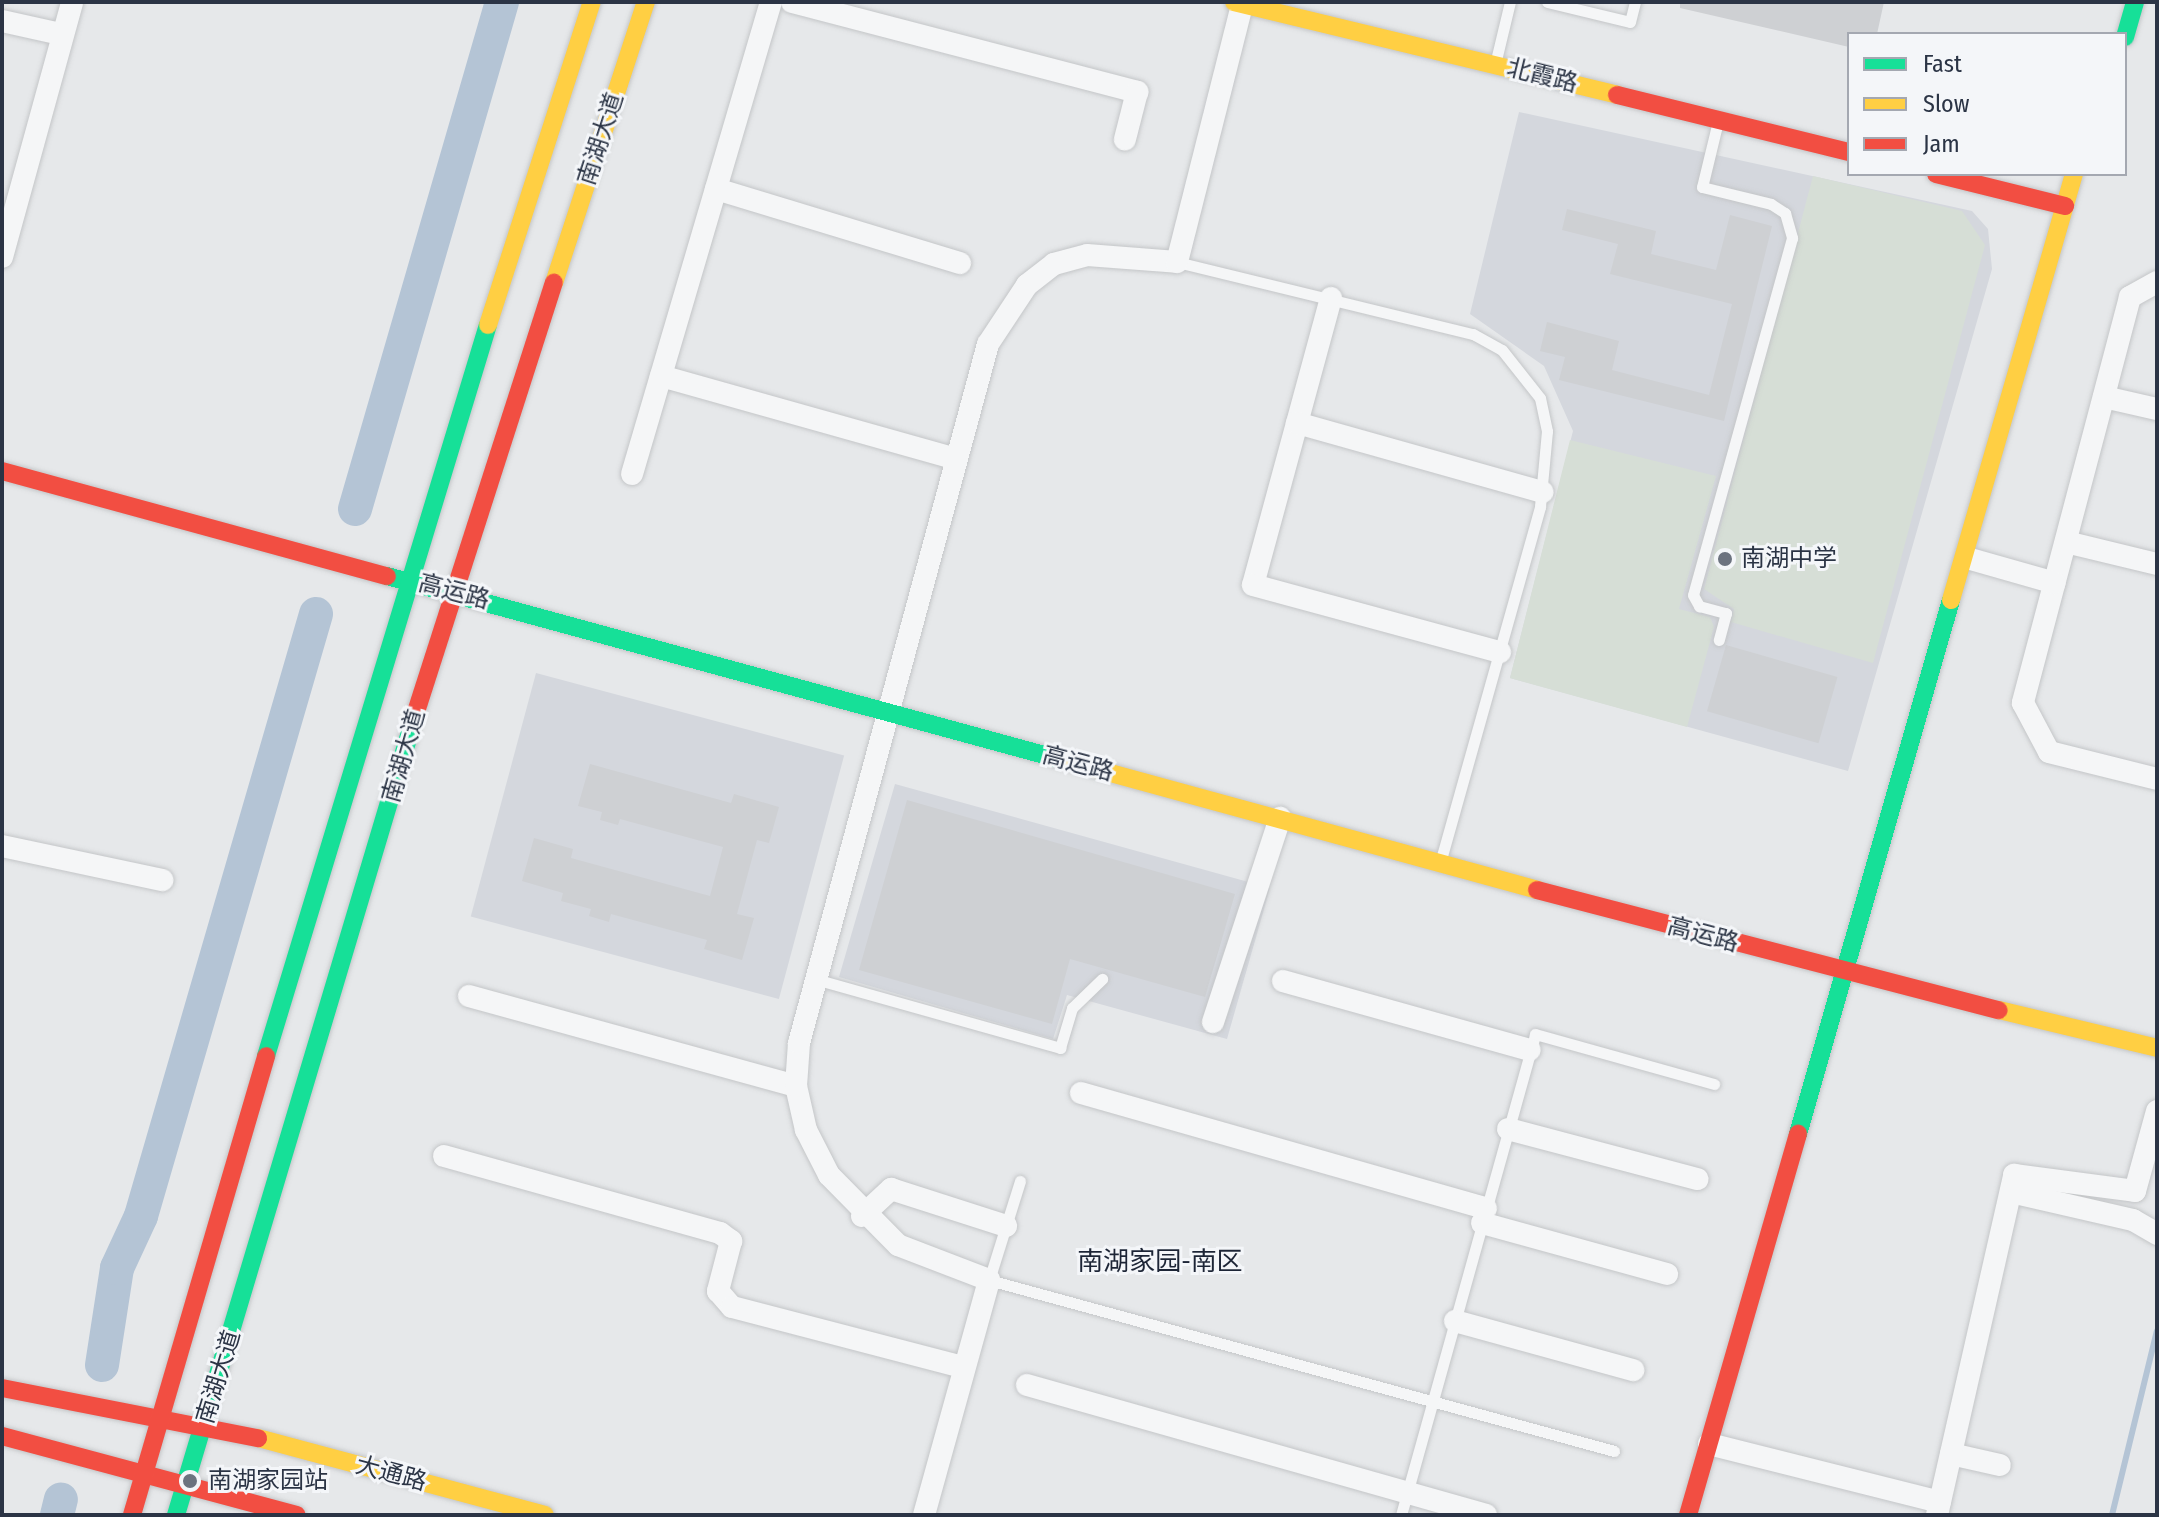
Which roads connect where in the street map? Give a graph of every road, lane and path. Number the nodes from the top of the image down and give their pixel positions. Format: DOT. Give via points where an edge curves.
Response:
graph roads {
  1 [pos="72,2"];
  2 [pos="592,2"];
  3 [pos="646,2"];
  4 [pos="771,2"];
  5 [pos="792,2"];
  6 [pos="1273,2"];
  7 [pos="1510,2"];
  8 [pos="1547,2"];
  9 [pos="1635,2"];
  10 [pos="2124,2"];
  11 [pos="2135,2"];
  12 [pos="1240,3"];
  13 [pos="2,21"];
  14 [pos="2115,32"];
  15 [pos="2126,32"];
  16 [pos="61,34"];
  17 [pos="1497,56"];
  18 [pos="1720,116"];
  19 [pos="1125,139"];
  20 [pos="1847,144"];
  21 [pos="1847,151"];
  22 [pos="1945,176"];
  23 [pos="1976,176"];
  24 [pos="2073,176"];
  25 [pos="2084,176"];
  26 [pos="716,189"];
  27 [pos="2066,202"];
  28 [pos="2,257"];
  29 [pos="1177,262"];
  30 [pos="960,263"];
  31 [pos="2157,282"];
  32 [pos="1331,298"];
  33 [pos="661,376"];
  34 [pos="2104,397"];
  35 [pos="2157,409"];
  36 [pos="1297,423"];
  37 [pos="956,459"];
  38 [pos="2,465"];
  39 [pos="2,471"];
  40 [pos="632,474"];
  41 [pos="1542,492"];
  42 [pos="2066,542"];
  43 [pos="1971,559"];
  44 [pos="2157,564"];
  45 [pos="407,576"];
  46 [pos="2055,583"];
  47 [pos="453,589"];
  48 [pos="1719,640"];
  49 [pos="1500,652"];
  50 [pos="885,709"];
  51 [pos="2157,779"];
  52 [pos="1280,818"];
  53 [pos="2,846"];
  54 [pos="1441,860"];
  55 [pos="162,880"];
  56 [pos="1853,971"];
  57 [pos="815,979"];
  58 [pos="1102,979"];
  59 [pos="1283,981"];
  60 [pos="469,996"];
  61 [pos="1213,1022"];
  62 [pos="2157,1042"];
  63 [pos="2157,1048"];
  64 [pos="1530,1050"];
  65 [pos="1714,1084"];
  66 [pos="796,1086"];
  67 [pos="1081,1093"];
  68 [pos="2157,1111"];
  69 [pos="1508,1129"];
  70 [pos="444,1156"];
  71 [pos="1697,1179"];
  72 [pos="1020,1181"];
  73 [pos="2011,1192"];
  74 [pos="862,1216"];
  75 [pos="1484,1216"];
  76 [pos="1006,1226"];
  77 [pos="2154,1232"];
  78 [pos="1667,1274"];
  79 [pos="989,1280"];
  80 [pos="1455,1321"];
  81 [pos="962,1367"];
  82 [pos="1633,1370"];
  83 [pos="1027,1385"];
  84 [pos="2,1388"];
  85 [pos="1433,1401"];
  86 [pos="162,1420"];
  87 [pos="204,1428"];
  88 [pos="2,1436"];
  89 [pos="1715,1446"];
  90 [pos="1614,1451"];
  91 [pos="1951,1454"];
  92 [pos="2000,1465"];
  93 [pos="146,1472"];
  94 [pos="185,1484"];
  95 [pos="1408,1492"];
  96 [pos="1938,1509"];
  97 [pos="132,1515"];
  98 [pos="176,1515"];
  99 [pos="297,1515"];
  100 [pos="545,1515"];
  101 [pos="924,1515"];
  102 [pos="1401,1515"];
  103 [pos="1486,1515"];
  104 [pos="1688,1515"];
  105 [pos="1701,1515"];
  1 -- 16 [label="street"];
  2 -- 45 [label="main road, 南湖大道"];
  3 -- 47 [label="main road, 南湖大道"];
  4 -- 26 [label="street"];
  5 -- 19 [label="street" via="1137,92"];
  6 -- 17 [label="main road, 北霞路"];
  7 -- 17 [label="lane"];
  8 -- 9 [label="lane" via="1630,22"];
  10 -- 14 [label="main road"];
  11 -- 15 [label="main road"];
  12 -- 18 [label="main road, 北霞路"];
  12 -- 29 [label="street"];
  13 -- 16 [label="street"];
  16 -- 28 [label="street"];
  17 -- 18 [label="main road, 北霞路"];
  18 -- 20 [label="main road, 北霞路"];
  18 -- 21 [label="main road, 北霞路"];
  18 -- 48 [label="lane" via="1702,187 1771,204 1785,213 1792,238 1693,595 1699,606 1726,613"];
  22 -- 27 [label="main road"];
  23 -- 27 [label="main road"];
  24 -- 27 [label="main road"];
  25 -- 43 [label="main road"];
  26 -- 30 [label="street"];
  26 -- 33 [label="street"];
  27 -- 43 [label="main road"];
  29 -- 32 [label="lane"];
  29 -- 37 [label="street" via="1087,255 1054,264 1027,285 988,344"];
  31 -- 34 [label="street" via="2130,297"];
  32 -- 36 [label="street"];
  32 -- 41 [label="lane" via="1445,324 1502,350 1540,398 1547,431"];
  33 -- 37 [label="street"];
  33 -- 40 [label="street"];
  34 -- 35 [label="street"];
  34 -- 42 [label="street"];
  36 -- 41 [label="street"];
  36 -- 49 [label="street" via="1253,585"];
  37 -- 50 [label="street"];
  38 -- 45 [label="main road, 高运路"];
  39 -- 45 [label="main road, 高运路"];
  41 -- 49 [label="lane"];
  42 -- 44 [label="street"];
  42 -- 46 [label="street"];
  43 -- 46 [label="street"];
  43 -- 56 [label="main road"];
  45 -- 47 [label="main road, 高运路"];
  45 -- 86 [label="main road, 南湖大道"];
  46 -- 51 [label="street" via="2023,703 2042,740 2049,752"];
  47 -- 50 [label="main road, 高运路"];
  47 -- 87 [label="main road, 南湖大道"];
  49 -- 54 [label="lane"];
  50 -- 52 [label="main road, 高运路"];
  50 -- 54 [label="main road, 高运路"];
  50 -- 57 [label="street"];
  52 -- 54 [label="main road, 高运路"];
  52 -- 61 [label="street"];
  53 -- 55 [label="street"];
  54 -- 56 [label="main road, 高运路"];
  56 -- 62 [label="main road, 高运路"];
  56 -- 63 [label="main road, 高运路"];
  56 -- 89 [label="main road"];
  57 -- 58 [label="lane" via="1060,1048 1072,1008"];
  57 -- 66 [label="street"];
  59 -- 64 [label="street"];
  60 -- 66 [label="street"];
  64 -- 65 [label="lane" via="1535,1034"];
  64 -- 69 [label="lane"];
  66 -- 74 [label="street" via="806,1130 829,1175"];
  67 -- 75 [label="street"];
  68 -- 73 [label="street" via="2135,1191 2014,1175"];
  69 -- 71 [label="street"];
  69 -- 75 [label="lane"];
  70 -- 81 [label="street" via="720,1233 731,1241 718,1291 732,1307"];
  72 -- 76 [label="lane"];
  73 -- 77 [label="street"];
  73 -- 91 [label="street"];
  74 -- 76 [label="street" via="891,1189"];
  74 -- 79 [label="street" via="898,1245"];
  75 -- 78 [label="street"];
  75 -- 80 [label="lane"];
  76 -- 79 [label="lane"];
  79 -- 81 [label="street"];
  79 -- 85 [label="lane"];
  80 -- 82 [label="street"];
  80 -- 85 [label="lane"];
  81 -- 101 [label="street"];
  83 -- 95 [label="street"];
  84 -- 86 [label="main road, 大通路"];
  85 -- 90 [label="lane"];
  85 -- 95 [label="lane"];
  86 -- 87 [label="main road, 大通路"];
  86 -- 93 [label="main road, 南湖大道"];
  87 -- 94 [label="main road, 南湖大道"];
  87 -- 100 [label="main road, 大通路"];
  88 -- 93 [label="main road"];
  89 -- 96 [label="street"];
  89 -- 104 [label="main road"];
  89 -- 105 [label="main road"];
  91 -- 92 [label="street"];
  91 -- 96 [label="street"];
  93 -- 94 [label="main road"];
  93 -- 97 [label="main road, 南湖大道"];
  94 -- 98 [label="main road, 南湖大道"];
  94 -- 99 [label="main road"];
  95 -- 102 [label="lane"];
  95 -- 103 [label="street"];
}
